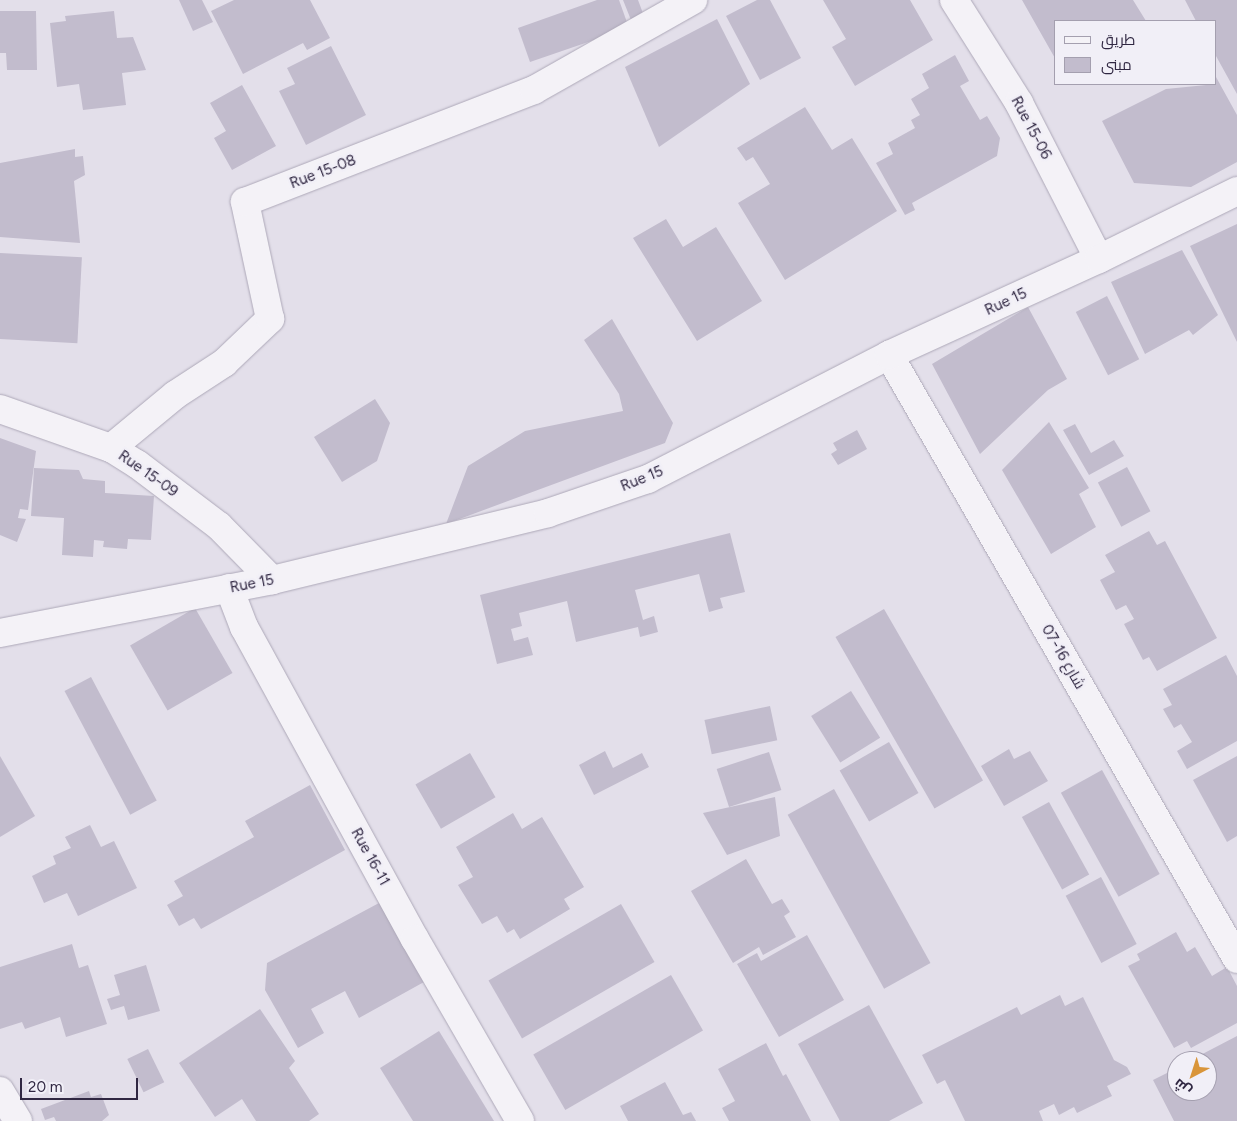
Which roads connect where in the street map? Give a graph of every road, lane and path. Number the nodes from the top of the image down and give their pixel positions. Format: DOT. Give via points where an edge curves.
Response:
graph roads {
  1 [pos="693,0"];
  2 [pos="954,0"];
  3 [pos="1237,191"];
  4 [pos="1099,259"];
  5 [pos="888,355"];
  6 [pos="0,409"];
  7 [pos="112,448"];
  8 [pos="272,580"];
  9 [pos="229,588"];
  10 [pos="0,633"];
  11 [pos="1237,959"];
  12 [pos="0,1092"];
  13 [pos="18,1121"];
  14 [pos="520,1121"];
  1 -- 7 [label="street, Rue 15-08" via="534,90 245,202 270,319 224,363 175,394"];
  2 -- 4 [label="street, Rue 15-06" via="1018,103"];
  3 -- 4 [label="street, Rue 15"];
  4 -- 5 [label="street, Rue 15"];
  5 -- 8 [label="street, Rue 15" via="648,479 548,513"];
  5 -- 11 [label="street, شارع 16-07"];
  6 -- 7 [label="street, Rue 15-09"];
  7 -- 8 [label="street, Rue 15-09" via="219,526"];
  8 -- 9 [label="street, Rue 15"];
  9 -- 10 [label="street, Rue 15"];
  9 -- 14 [label="street, Rue 16-11" via="244,627 415,939"];
  12 -- 13 [label="street"];
}
